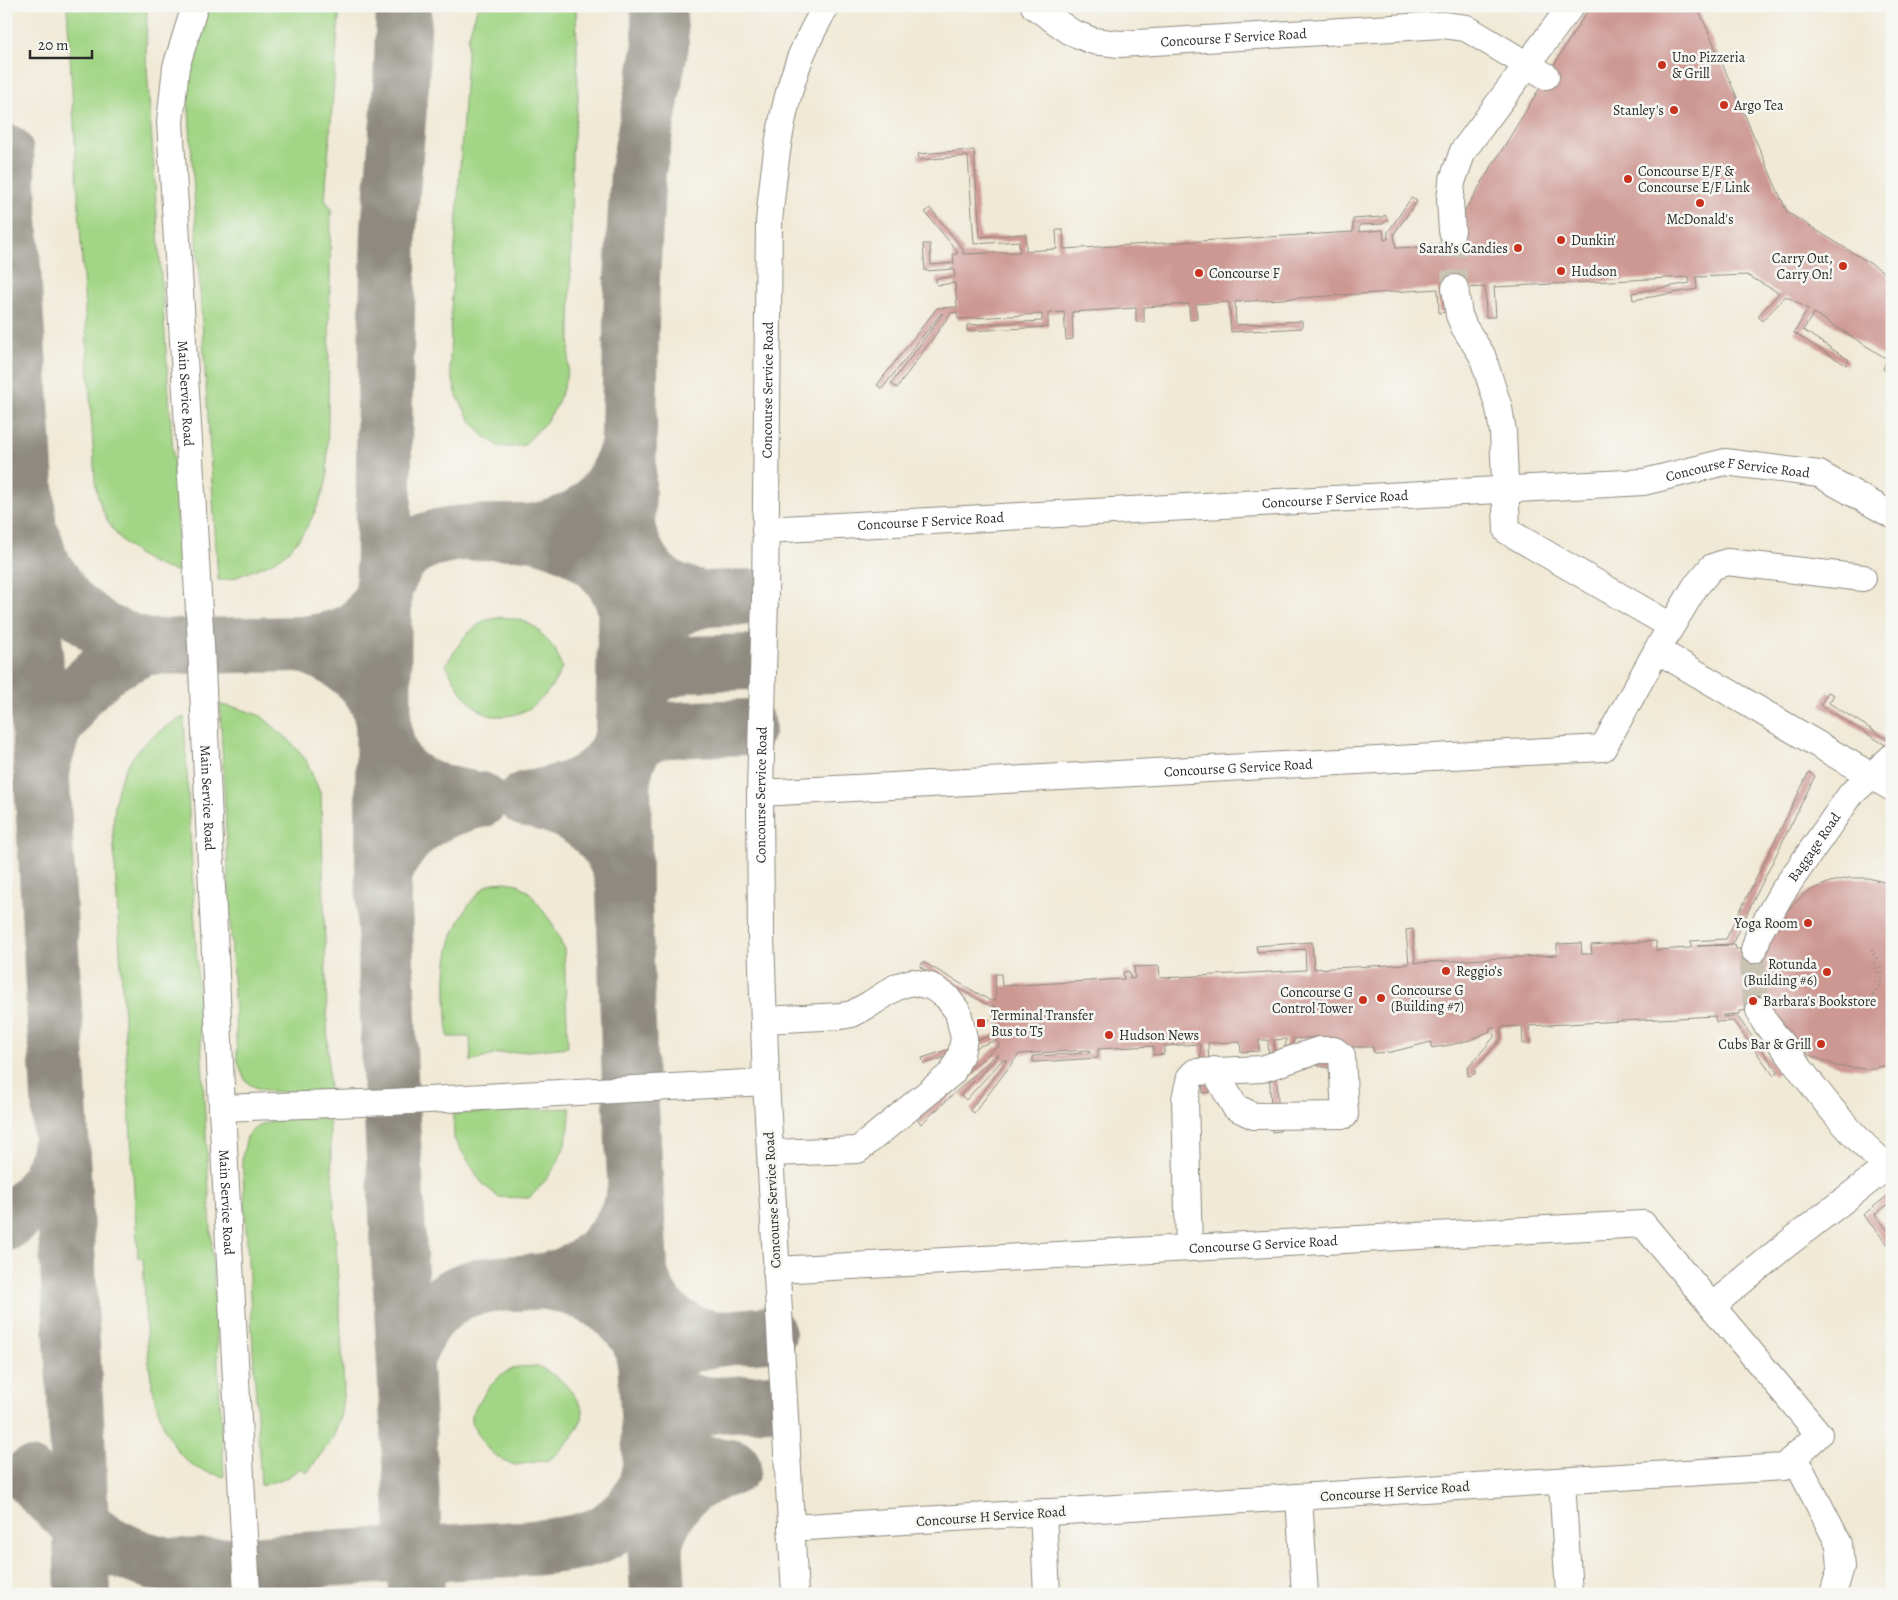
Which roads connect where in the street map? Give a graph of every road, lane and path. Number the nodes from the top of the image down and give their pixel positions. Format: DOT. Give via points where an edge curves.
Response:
graph roads {
  1 [pos="195,6"];
  2 [pos="826,6"];
  3 [pos="1034,6"];
  4 [pos="1571,6"];
  5 [pos="1439,16"];
  6 [pos="1537,71"];
  7 [pos="1452,230"];
  8 [pos="1455,288"];
  9 [pos="1505,489"];
  10 [pos="1892,515"];
  11 [pos="765,530"];
  12 [pos="1863,578"];
  13 [pos="1671,626"];
  14 [pos="1657,650"];
  15 [pos="1892,757"];
  16 [pos="1881,782"];
  17 [pos="760,793"];
  18 [pos="1754,950"];
  19 [pos="1872,950"];
  20 [pos="1874,963"];
  21 [pos="1878,972"];
  22 [pos="1882,972"];
  23 [pos="1875,982"];
  24 [pos="1874,997"];
  25 [pos="1759,1010"];
  26 [pos="764,1020"];
  27 [pos="1214,1070"];
  28 [pos="766,1082"];
  29 [pos="222,1108"];
  30 [pos="770,1153"];
  31 [pos="1890,1168"];
  32 [pos="1190,1248"];
  33 [pos="776,1270"];
  34 [pos="1712,1306"];
  35 [pos="1790,1461"];
  36 [pos="1562,1481"];
  37 [pos="1299,1497"];
  38 [pos="1043,1512"];
  39 [pos="791,1528"];
  40 [pos="247,1594"];
  41 [pos="794,1594"];
  42 [pos="1047,1594"];
  43 [pos="1305,1594"];
  44 [pos="1569,1594"];
  45 [pos="1834,1594"];
  1 -- 29 [label="lane, Main Service Road" via="176,67 170,122 200,635"];
  2 -- 11 [label="lane, Concourse Service Road" via="798,63 775,162 769,222"];
  3 -- 5 [label="lane, Concourse F Service Road" via="1071,32 1092,41 1120,44"];
  4 -- 6 [label="lane"];
  5 -- 6 [label="lane, Concourse F Service Road" via="1466,28"];
  6 -- 7 [label="lane" via="1463,151 1452,182"];
  8 -- 9 [label="lane" via="1459,315 1482,355 1499,408"];
  9 -- 10 [label="lane, Concourse F Service Road" via="1644,482 1725,462 1819,474"];
  9 -- 11 [label="lane, Concourse F Service Road"];
  9 -- 13 [label="lane" via="1507,531"];
  11 -- 17 [label="lane, Concourse Service Road"];
  12 -- 13 [label="lane" via="1727,562 1712,567 1695,587"];
  13 -- 14 [label="lane"];
  14 -- 16 [label="lane"];
  14 -- 17 [label="lane, Concourse G Service Road" via="1603,748"];
  15 -- 16 [label="lane, Baggage Road"];
  16 -- 18 [label="lane, Baggage Road" via="1851,794 1781,894 1759,933"];
  17 -- 26 [label="lane, Concourse Service Road"];
  19 -- 22 [label="path" via="1870,952 1880,962"];
  20 -- 21 [label="path"];
  21 -- 22 [label="path"];
  21 -- 23 [label="path"];
  22 -- 24 [label="path"];
  25 -- 31 [label="lane" via="1764,1021 1860,1142"];
  26 -- 28 [label="lane, Concourse Service Road"];
  26 -- 30 [label="lane" via="852,1014 898,986 912,982 930,986 946,996 958,1012 964,1038 962,1054 952,1072 858,1150"];
  27 -- 27 [label="lane" via="1262,1069 1319,1050 1334,1050 1342,1056 1345,1115 1254,1116 1235,1107"];
  27 -- 32 [label="lane" via="1195,1072 1190,1077 1185,1098"];
  28 -- 29 [label="lane"];
  28 -- 30 [label="lane, Concourse Service Road"];
  29 -- 40 [label="lane, Main Service Road"];
  30 -- 33 [label="lane, Concourse Service Road"];
  31 -- 34 [label="lane" via="1782,1248"];
  32 -- 33 [label="lane, Concourse G Service Road"];
  32 -- 34 [label="lane, Concourse G Service Road" via="1643,1224"];
  33 -- 39 [label="lane, Concourse Service Road"];
  34 -- 35 [label="lane, Concourse H Service Road" via="1819,1434"];
  35 -- 36 [label="lane, Concourse H Service Road" via="1784,1467"];
  35 -- 45 [label="lane" via="1801,1470 1839,1544 1841,1568"];
  36 -- 37 [label="lane, Concourse H Service Road"];
  36 -- 44 [label="lane"];
  37 -- 38 [label="lane, Concourse H Service Road"];
  37 -- 43 [label="lane"];
  38 -- 39 [label="lane, Concourse H Service Road"];
  38 -- 42 [label="lane"];
  39 -- 41 [label="lane, Concourse Service Road"];
}
